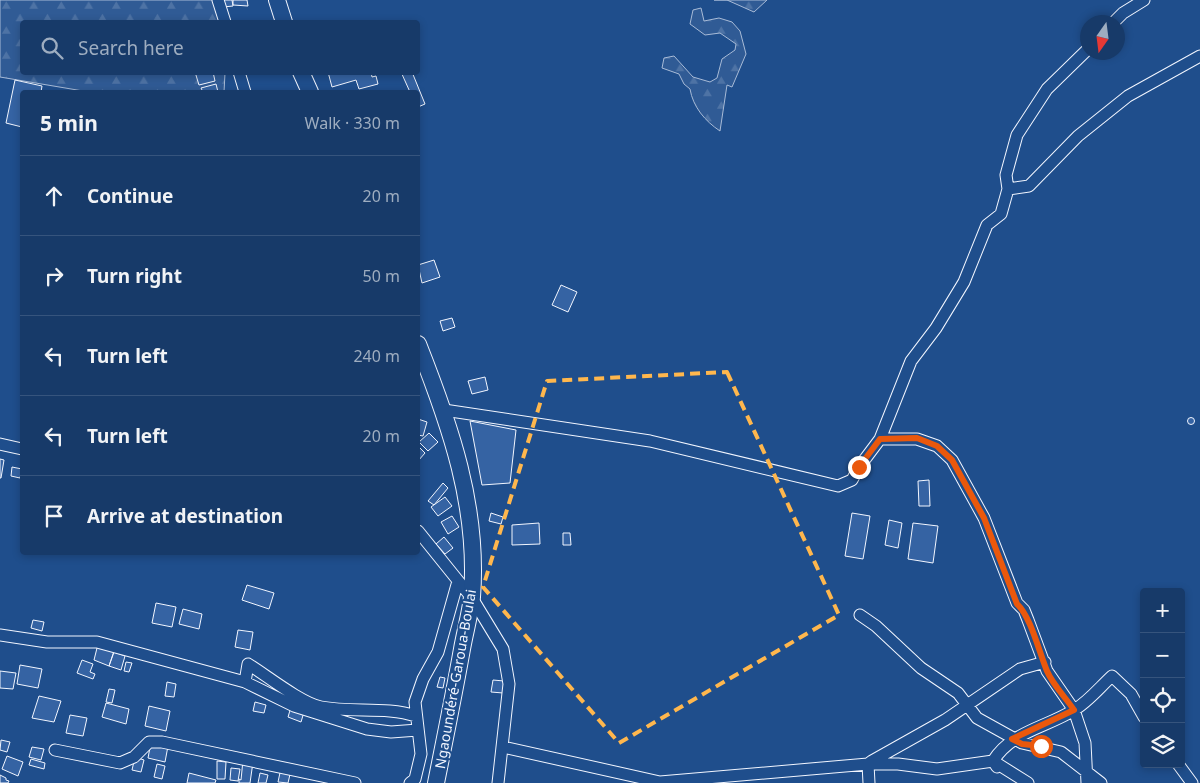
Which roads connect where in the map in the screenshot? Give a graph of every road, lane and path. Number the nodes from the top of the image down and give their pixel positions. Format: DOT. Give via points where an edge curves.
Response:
graph roads {
  1 [pos="218,0"];
  2 [pos="277,0"];
  3 [pos="1144,0"];
  4 [pos="1121,15"];
  5 [pos="224,20"];
  6 [pos="283,20"];
  7 [pos="1200,56"];
  8 [pos="1080,57"];
  9 [pos="240,75"];
  10 [pos="302,75"];
  11 [pos="244,90"];
  12 [pos="309,90"];
  13 [pos="1008,189"];
  14 [pos="420,349"];
  15 [pos="444,410"];
  16 [pos="880,439"];
  17 [pos="0,444"];
  18 [pos="20,449"];
  19 [pos="420,534"];
  20 [pos="458,581"];
  21 [pos="472,598"];
  22 [pos="860,615"];
  23 [pos="0,635"];
  24 [pos="1045,662"];
  25 [pos="246,682"];
  26 [pos="968,705"];
  27 [pos="1074,710"];
  28 [pos="1140,710"];
  29 [pos="416,716"];
  30 [pos="418,730"];
  31 [pos="1012,739"];
  32 [pos="503,746"];
  33 [pos="55,750"];
  34 [pos="993,761"];
  35 [pos="868,764"];
  36 [pos="1181,768"];
  37 [pos="1087,778"];
  38 [pos="355,783"];
  39 [pos="410,783"];
  40 [pos="436,783"];
  41 [pos="498,783"];
  42 [pos="869,783"];
  43 [pos="1015,783"];
  44 [pos="1028,783"];
  45 [pos="1101,783"];
  46 [pos="1192,783"];
  1 -- 5 [label="street"];
  2 -- 6 [label="highway"];
  3 -- 4 [label="street"];
  7 -- 13 [label="street" via="1128,96 1078,136 1029,186"];
  8 -- 13 [label="street" via="1047,89 1017,135 1006,175"];
  9 -- 11 [label="street"];
  10 -- 12 [label="highway"];
  13 -- 16 [label="street" via="1001,214 987,225 964,282 911,361"];
  14 -- 15 [label="highway, Ngaoundéré-Garoua-Boulai"];
  15 -- 16 [label="street" via="650,441 838,486 852,480"];
  15 -- 21 [label="highway, Ngaoundéré-Garoua-Boulai" via="460,463 470,516"];
  16 -- 24 [label="street" via="917,438 937,446 952,460 984,518 1017,604 1024,610"];
  17 -- 18 [label="street"];
  19 -- 20 [label="street"];
  20 -- 21 [label="street"];
  20 -- 29 [label="street" via="438,652 415,702"];
  21 -- 32 [label="street" via="503,649 509,684"];
  21 -- 40 [label="highway, Ngaoundéré-Garoua-Boulai"];
  22 -- 26 [label="street" via="921,668 958,693"];
  23 -- 25 [label="street" via="47,642 98,642"];
  24 -- 26 [label="street" via="1020,669"];
  24 -- 27 [label="street" via="1047,671"];
  25 -- 29 [label="street" via="248,664 319,706 370,712 399,710"];
  25 -- 30 [label="street" via="294,706 367,729 391,732"];
  26 -- 31 [label="street" via="977,718"];
  26 -- 35 [label="street"];
  27 -- 28 [label="street" via="1112,676 1131,694"];
  27 -- 31 [label="street"];
  27 -- 37 [label="street" via="1085,743"];
  29 -- 30 [label="street"];
  30 -- 39 [label="street" via="421,754 415,780"];
  31 -- 34 [label="street" via="1000,749"];
  31 -- 37 [label="street" via="1061,752"];
  32 -- 35 [label="street" via="660,782"];
  32 -- 41 [label="street"];
  33 -- 38 [label="street" via="120,763 134,757 149,742 162,742"];
  34 -- 35 [label="street" via="937,769"];
  34 -- 43 [label="street"];
  34 -- 44 [label="street"];
  35 -- 42 [label="street"];
  36 -- 46 [label="street"];
  37 -- 45 [label="street"];
}
